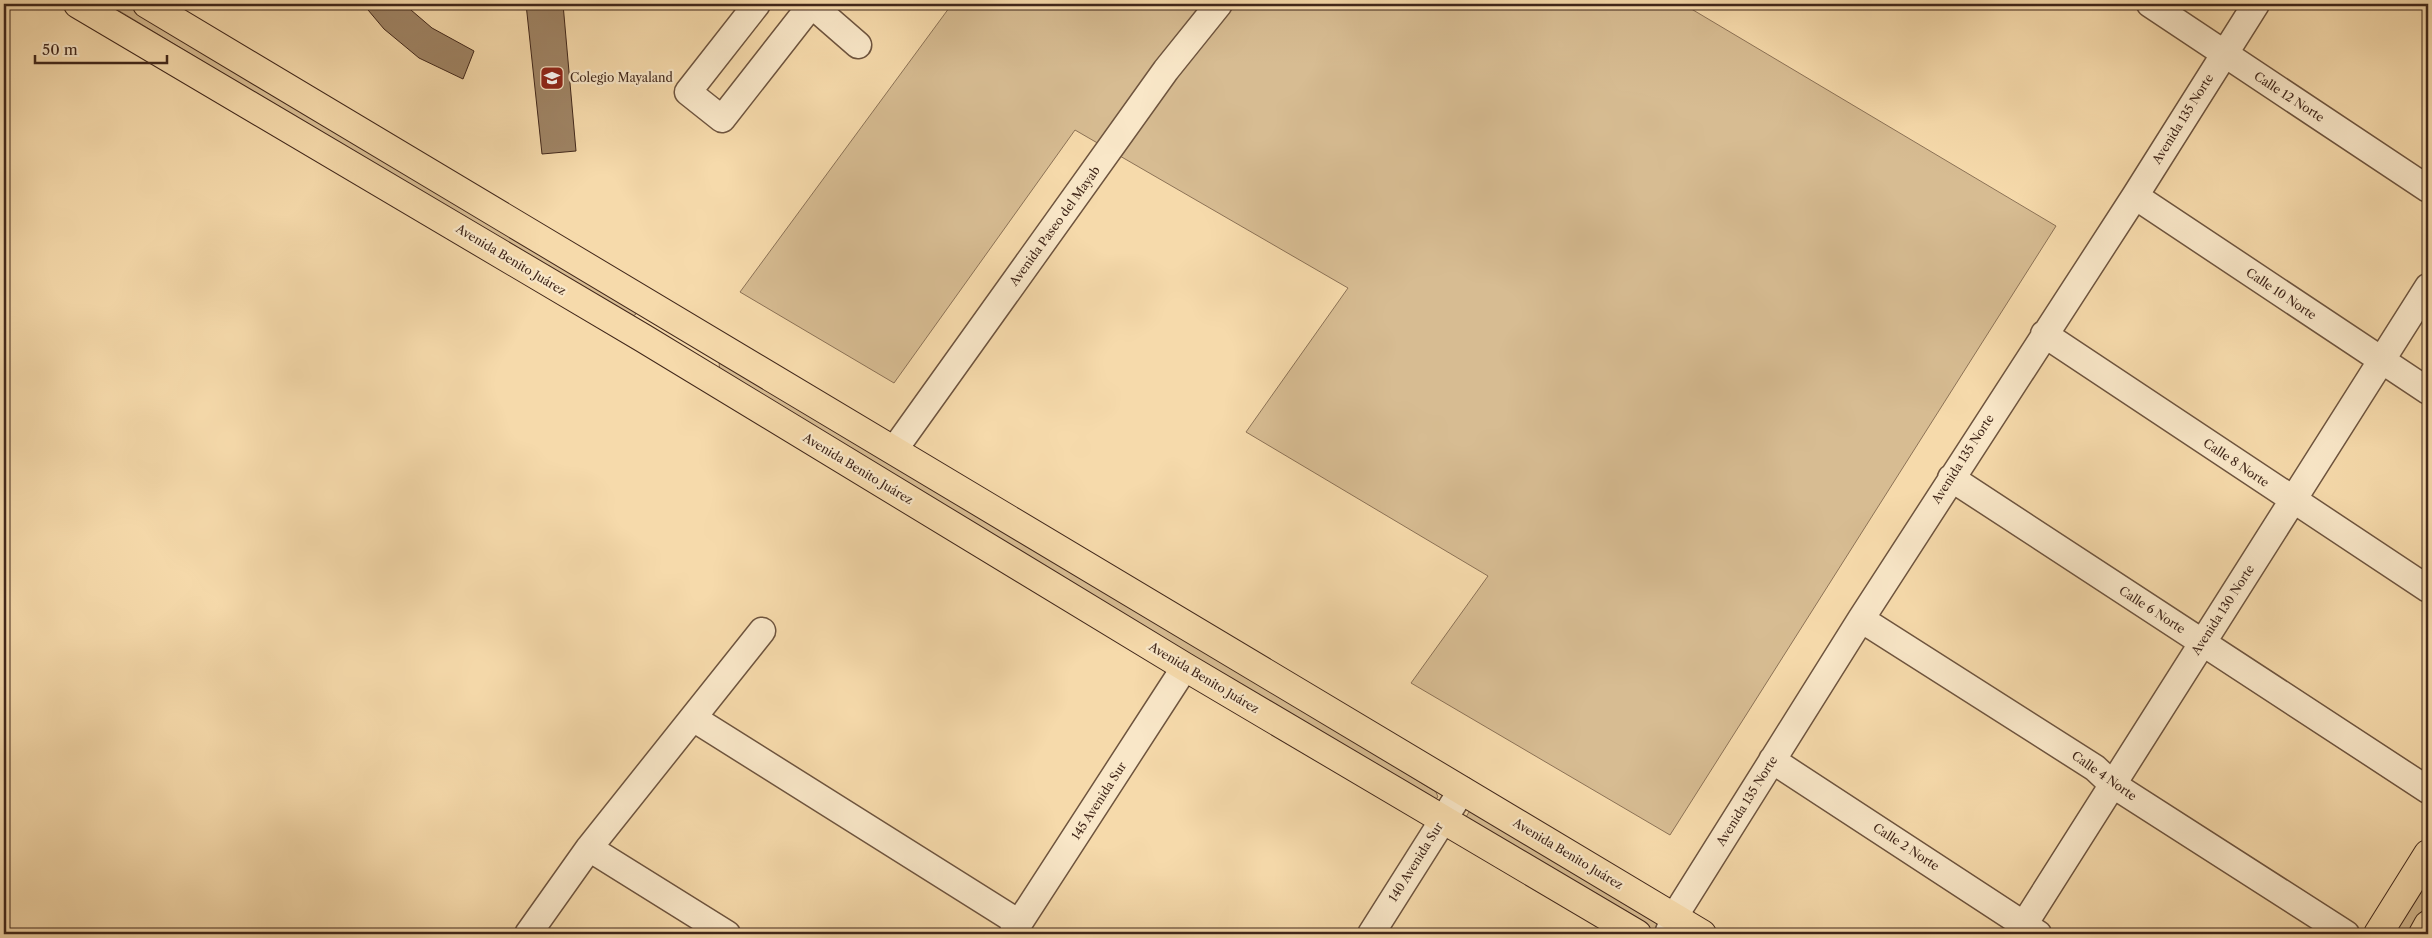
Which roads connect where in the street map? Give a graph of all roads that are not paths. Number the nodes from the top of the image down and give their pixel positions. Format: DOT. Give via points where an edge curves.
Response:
graph roads {
  1 [pos="78,4"];
  2 [pos="147,4"];
  3 [pos="757,4"];
  4 [pos="819,4"];
  5 [pos="1219,4"];
  6 [pos="2150,4"];
  7 [pos="2256,4"];
  8 [pos="862,39"];
  9 [pos="2224,54"];
  10 [pos="2428,189"];
  11 [pos="2135,196"];
  12 [pos="2428,287"];
  13 [pos="2044,334"];
  14 [pos="2381,361"];
  15 [pos="2428,391"];
  16 [pos="894,450"];
  17 [pos="1951,478"];
  18 [pos="2294,502"];
  19 [pos="2428,589"];
  20 [pos="1861,619"];
  21 [pos="762,631"];
  22 [pos="2202,642"];
  23 [pos="1185,667"];
  24 [pos="693,718"];
  25 [pos="1772,760"];
  26 [pos="2112,784"];
  27 [pos="1462,790"];
  28 [pos="2428,790"];
  29 [pos="1444,818"];
  30 [pos="589,848"];
  31 [pos="2428,854"];
  32 [pos="2428,925"];
  33 [pos="1671,926"];
  34 [pos="1015,929"];
  35 [pos="2027,931"];
  36 [pos="528,934"];
  37 [pos="727,934"];
  38 [pos="1371,934"];
  39 [pos="1637,934"];
  40 [pos="1702,934"];
  41 [pos="2346,934"];
  42 [pos="2378,934"];
  43 [pos="2423,934"];
  1 -- 23 [label="main road, Avenida Benito Juárez" via="634,333"];
  2 -- 16 [label="main road, Avenida Benito Juárez"];
  3 -- 4 [label="street" via="688,92 722,119"];
  4 -- 8 [label="street"];
  5 -- 16 [label="street, Avenida Paseo del Mayab" via="1160,78"];
  6 -- 9 [label="street, Calle 12 Norte"];
  7 -- 9 [label="street, Avenida 135 Norte"];
  9 -- 10 [label="street, Calle 12 Norte"];
  9 -- 11 [label="street, Avenida 135 Norte"];
  11 -- 13 [label="street, Avenida 135 Norte"];
  11 -- 14 [label="street, Calle 10 Norte"];
  12 -- 14 [label="street, Avenida 130 Norte"];
  13 -- 17 [label="street, Avenida 135 Norte"];
  13 -- 18 [label="street, Calle 8 Norte"];
  14 -- 15 [label="street, Calle 10 Norte"];
  14 -- 18 [label="street, Avenida 130 Norte"];
  16 -- 27 [label="main road, Avenida Benito Juárez"];
  17 -- 20 [label="street, Avenida 135 Norte"];
  17 -- 22 [label="street, Calle 6 Norte"];
  18 -- 19 [label="street, Calle 8 Norte"];
  18 -- 22 [label="street, Avenida 130 Norte"];
  20 -- 25 [label="street, Avenida 135 Norte"];
  20 -- 26 [label="street, Calle 4 Norte" via="2095,768"];
  21 -- 24 [label="street"];
  22 -- 26 [label="street, Avenida 130 Norte"];
  22 -- 28 [label="street, Calle 6 Norte"];
  23 -- 29 [label="main road, Avenida Benito Juárez"];
  23 -- 34 [label="street, 145 Avenida Sur"];
  24 -- 30 [label="street"];
  24 -- 34 [label="street"];
  25 -- 33 [label="street, Avenida 135 Norte"];
  25 -- 35 [label="street, Calle 2 Norte"];
  26 -- 35 [label="street, Avenida 130 Norte"];
  26 -- 41 [label="street, Calle 4 Norte"];
  27 -- 29 [label="street, 140 Avenida Sur"];
  27 -- 33 [label="main road, Avenida Benito Juárez"];
  29 -- 38 [label="street, 140 Avenida Sur"];
  29 -- 39 [label="main road, Avenida Benito Juárez"];
  30 -- 36 [label="street"];
  30 -- 37 [label="street"];
  31 -- 42 [label="main road"];
  32 -- 43 [label="main road"];
  33 -- 40 [label="main road, Avenida Benito Juárez"];
}
